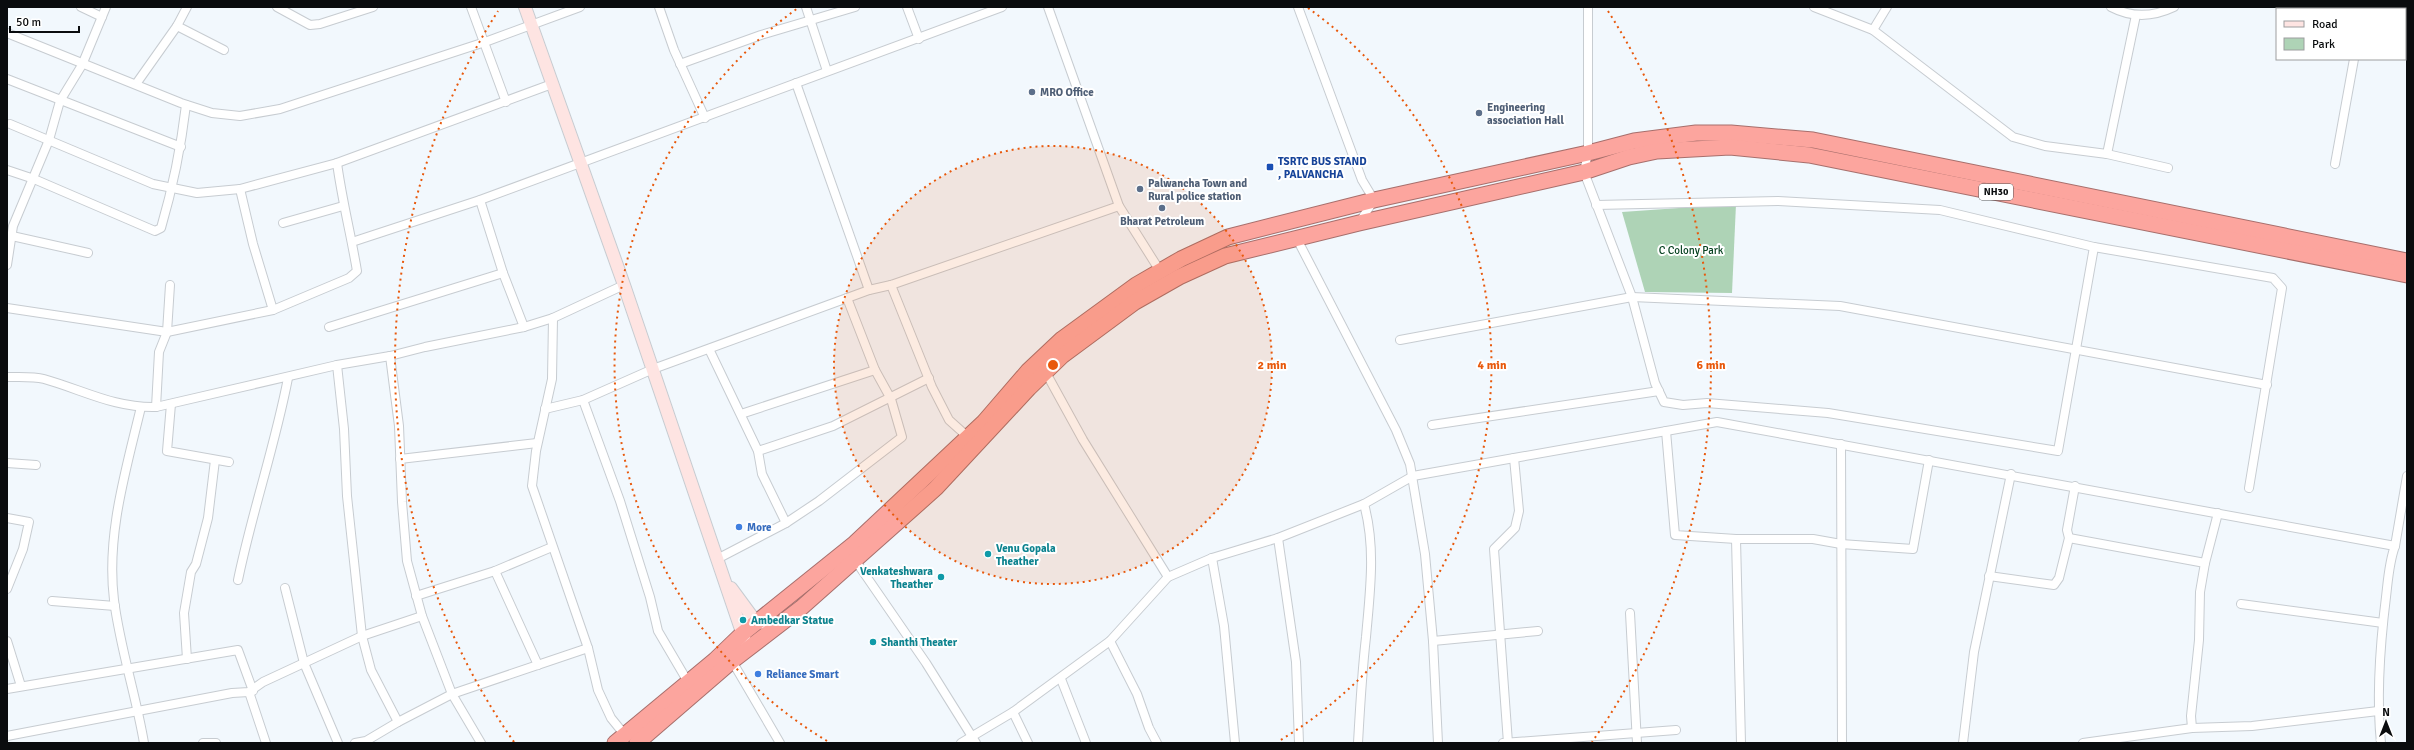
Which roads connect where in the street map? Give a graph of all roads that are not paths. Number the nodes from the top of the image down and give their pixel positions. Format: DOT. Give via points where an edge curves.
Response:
graph roads {
  1 [pos="82,7"];
  2 [pos="106,7"];
  3 [pos="187,7"];
  4 [pos="277,7"];
  5 [pos="373,7"];
  6 [pos="471,7"];
  7 [pos="525,7"];
  8 [pos="580,7"];
  9 [pos="659,7"];
  10 [pos="806,7"];
  11 [pos="854,7"];
  12 [pos="907,7"];
  13 [pos="1002,7"];
  14 [pos="1048,7"];
  15 [pos="1298,7"];
  16 [pos="1588,7"];
  17 [pos="1814,7"];
  18 [pos="1887,7"];
  19 [pos="2111,7"];
  20 [pos="2174,7"];
  21 [pos="2136,15"];
  22 [pos="102,17"];
  23 [pos="811,21"];
  24 [pos="532,25"];
  25 [pos="177,26"];
  26 [pos="1873,30"];
  27 [pos="7,33"];
  28 [pos="918,39"];
  29 [pos="485,42"];
  30 [pos="224,50"];
  31 [pos="2354,60"];
  32 [pos="680,64"];
  33 [pos="82,65"];
  34 [pos="827,72"];
  35 [pos="7,79"];
  36 [pos="796,83"];
  37 [pos="136,84"];
  38 [pos="552,84"];
  39 [pos="60,101"];
  40 [pos="506,102"];
  41 [pos="186,105"];
  42 [pos="705,118"];
  43 [pos="10,124"];
  44 [pos="49,140"];
  45 [pos="182,147"];
  46 [pos="1588,153"];
  47 [pos="2107,154"];
  48 [pos="337,163"];
  49 [pos="581,163"];
  50 [pos="2335,164"];
  51 [pos="2168,168"];
  52 [pos="7,170"];
  53 [pos="1584,172"];
  54 [pos="34,179"];
  55 [pos="172,188"];
  56 [pos="240,189"];
  57 [pos="480,200"];
  58 [pos="1374,200"];
  59 [pos="1596,204"];
  60 [pos="343,206"];
  61 [pos="1119,206"];
  62 [pos="284,223"];
  63 [pos="1359,223"];
  64 [pos="12,236"];
  65 [pos="1297,239"];
  66 [pos="352,242"];
  67 [pos="2094,247"];
  68 [pos="88,253"];
  69 [pos="2407,261"];
  70 [pos="7,265"];
  71 [pos="1160,271"];
  72 [pos="503,273"];
  73 [pos="2407,275"];
  74 [pos="624,284"];
  75 [pos="170,285"];
  76 [pos="891,285"];
  77 [pos="869,290"];
  78 [pos="1148,295"];
  79 [pos="1632,297"];
  80 [pos="847,298"];
  81 [pos="7,308"];
  82 [pos="273,310"];
  83 [pos="553,318"];
  84 [pos="329,327"];
  85 [pos="524,327"];
  86 [pos="167,332"];
  87 [pos="1400,340"];
  88 [pos="709,349"];
  89 [pos="2076,350"];
  90 [pos="390,356"];
  91 [pos="337,365"];
  92 [pos="653,370"];
  93 [pos="875,370"];
  94 [pos="1045,370"];
  95 [pos="7,377"];
  96 [pos="288,378"];
  97 [pos="928,378"];
  98 [pos="2267,385"];
  99 [pos="1659,391"];
  100 [pos="891,399"];
  101 [pos="583,400"];
  102 [pos="171,404"];
  103 [pos="141,407"];
  104 [pos="156,407"];
  105 [pos="545,409"];
  106 [pos="741,414"];
  107 [pos="1432,425"];
  108 [pos="1666,431"];
  109 [pos="968,437"];
  110 [pos="537,443"];
  111 [pos="1841,444"];
  112 [pos="758,451"];
  113 [pos="1514,458"];
  114 [pos="400,459"];
  115 [pos="215,460"];
  116 [pos="1929,460"];
  117 [pos="229,462"];
  118 [pos="7,463"];
  119 [pos="36,465"];
  120 [pos="2011,474"];
  121 [pos="1413,476"];
  122 [pos="2407,476"];
  123 [pos="2075,486"];
  124 [pos="2249,488"];
  125 [pos="1364,504"];
  126 [pos="2218,512"];
  127 [pos="7,518"];
  128 [pos="786,523"];
  129 [pos="1278,538"];
  130 [pos="2069,538"];
  131 [pos="1736,539"];
  132 [pos="1841,544"];
  133 [pos="2395,546"];
  134 [pos="552,547"];
  135 [pos="719,558"];
  136 [pos="1212,558"];
  137 [pos="855,560"];
  138 [pos="2205,563"];
  139 [pos="495,571"];
  140 [pos="1989,576"];
  141 [pos="1168,577"];
  142 [pos="238,580"];
  143 [pos="726,582"];
  144 [pos="285,588"];
  145 [pos="7,589"];
  146 [pos="416,596"];
  147 [pos="52,600"];
  148 [pos="2241,604"];
  149 [pos="115,606"];
  150 [pos="1630,613"];
  151 [pos="422,616"];
  152 [pos="756,622"];
  153 [pos="2383,623"];
  154 [pos="782,624"];
  155 [pos="1538,631"];
  156 [pos="742,634"];
  157 [pos="362,636"];
  158 [pos="1500,636"];
  159 [pos="7,641"];
  160 [pos="1110,641"];
  161 [pos="1433,641"];
  162 [pos="588,648"];
  163 [pos="750,649"];
  164 [pos="187,658"];
  165 [pos="732,661"];
  166 [pos="304,663"];
  167 [pos="538,665"];
  168 [pos="127,668"];
  169 [pos="1060,678"];
  170 [pos="688,682"];
  171 [pos="21,686"];
  172 [pos="7,689"];
  173 [pos="251,692"];
  174 [pos="452,694"];
  175 [pos="2378,711"];
  176 [pos="139,712"];
  177 [pos="1013,712"];
  178 [pos="398,722"];
  179 [pos="2192,728"];
  180 [pos="1676,730"];
  181 [pos="1636,732"];
  182 [pos="7,736"];
  183 [pos="620,738"];
  184 [pos="975,740"];
  185 [pos="1571,740"];
  186 [pos="366,742"];
  187 [pos="144,743"];
  188 [pos="203,743"];
  189 [pos="216,743"];
  190 [pos="266,743"];
  191 [pos="338,743"];
  192 [pos="355,743"];
  193 [pos="481,743"];
  194 [pos="637,743"];
  195 [pos="780,743"];
  196 [pos="961,743"];
  197 [pos="1028,743"];
  198 [pos="1086,743"];
  199 [pos="1157,743"];
  200 [pos="1235,743"];
  201 [pos="1299,743"];
  202 [pos="1358,743"];
  203 [pos="1438,743"];
  204 [pos="1502,743"];
  205 [pos="1508,743"];
  206 [pos="1637,743"];
  207 [pos="1741,743"];
  208 [pos="1842,743"];
  209 [pos="1963,743"];
  210 [pos="2083,743"];
  211 [pos="2381,743"];
  1 -- 22 [label="street"];
  2 -- 22 [label="street"];
  3 -- 25 [label="street"];
  4 -- 5 [label="street" via="310,25"];
  6 -- 29 [label="street"];
  7 -- 24 [label="street"];
  8 -- 24 [label="street"];
  9 -- 32 [label="street"];
  10 -- 23 [label="street"];
  11 -- 23 [label="street"];
  12 -- 28 [label="street"];
  13 -- 28 [label="street"];
  14 -- 61 [label="street"];
  15 -- 58 [label="street" via="1362,180"];
  16 -- 46 [label="street"];
  17 -- 26 [label="street"];
  18 -- 26 [label="street"];
  19 -- 21 [label="street"];
  20 -- 21 [label="street" via="2155,14"];
  21 -- 47 [label="street"];
  22 -- 33 [label="street"];
  23 -- 32 [label="street" via="761,35"];
  23 -- 34 [label="street"];
  24 -- 29 [label="street"];
  24 -- 38 [label="street"];
  25 -- 30 [label="street"];
  25 -- 37 [label="street"];
  26 -- 47 [label="street" via="2013,138 2046,146"];
  27 -- 33 [label="street"];
  28 -- 34 [label="street"];
  29 -- 40 [label="street"];
  29 -- 41 [label="street" via="280,109 240,116 212,113"];
  31 -- 50 [label="street"];
  32 -- 42 [label="street"];
  33 -- 37 [label="street"];
  33 -- 39 [label="street"];
  34 -- 36 [label="street"];
  35 -- 39 [label="street"];
  36 -- 42 [label="street"];
  36 -- 77 [label="street"];
  37 -- 41 [label="street"];
  38 -- 40 [label="street"];
  38 -- 49 [label="street"];
  39 -- 44 [label="street"];
  39 -- 45 [label="street"];
  40 -- 48 [label="street"];
  41 -- 45 [label="street"];
  42 -- 49 [label="street"];
  43 -- 44 [label="street"];
  44 -- 54 [label="street"];
  44 -- 55 [label="street" via="153,184"];
  45 -- 55 [label="street"];
  46 -- 53 [label="street"];
  46 -- 58 [label="highway, NH30"];
  46 -- 69 [label="highway, NH30" via="1634,141 1696,133 1731,133 1813,140"];
  47 -- 51 [label="street"];
  48 -- 56 [label="street"];
  48 -- 60 [label="street"];
  49 -- 57 [label="street"];
  49 -- 74 [label="street"];
  52 -- 54 [label="street"];
  53 -- 59 [label="street"];
  53 -- 63 [label="highway, NH30"];
  53 -- 73 [label="highway, NH30" via="1629,157 1657,151 1693,148 1730,147 1809,155"];
  54 -- 55 [label="street" via="155,231 160,228"];
  54 -- 64 [label="street" via="13,226"];
  55 -- 56 [label="street" via="197,193"];
  56 -- 82 [label="street" via="252,244"];
  57 -- 66 [label="street"];
  57 -- 72 [label="street"];
  58 -- 63 [label="street"];
  58 -- 71 [label="highway, NH30" via="1228,237"];
  59 -- 67 [label="street" via="1778,201 1940,210"];
  59 -- 79 [label="street"];
  60 -- 62 [label="street"];
  60 -- 66 [label="street"];
  61 -- 71 [label="street"];
  61 -- 76 [label="street"];
  63 -- 65 [label="highway, NH30"];
  64 -- 68 [label="street"];
  64 -- 70 [label="street"];
  65 -- 78 [label="highway, NH30" via="1225,256 1179,277"];
  65 -- 121 [label="street" via="1396,430"];
  66 -- 82 [label="street" via="357,272 353,276"];
  67 -- 89 [label="street"];
  67 -- 98 [label="street" via="2274,278 2282,288"];
  71 -- 78 [label="street"];
  71 -- 109 [label="highway, NH30" via="1136,284 1062,339 1028,371"];
  72 -- 84 [label="street"];
  72 -- 85 [label="street"];
  74 -- 83 [label="street"];
  74 -- 92 [label="street"];
  75 -- 86 [label="street"];
  76 -- 77 [label="street"];
  76 -- 97 [label="street"];
  77 -- 80 [label="street"];
  78 -- 94 [label="highway, NH30" via="1096,330"];
  79 -- 87 [label="street"];
  79 -- 89 [label="street" via="1840,306"];
  79 -- 99 [label="street"];
  80 -- 88 [label="street"];
  80 -- 93 [label="street"];
  81 -- 86 [label="street"];
  82 -- 86 [label="street"];
  83 -- 85 [label="street"];
  83 -- 105 [label="street" via="552,379"];
  85 -- 90 [label="street"];
  86 -- 104 [label="street" via="159,352"];
  88 -- 92 [label="street"];
  88 -- 106 [label="street"];
  89 -- 98 [label="street"];
  89 -- 99 [label="street" via="2058,451 1828,413 1707,403 1683,405 1664,402"];
  90 -- 91 [label="street"];
  90 -- 114 [label="street" via="399,426"];
  91 -- 96 [label="street"];
  91 -- 157 [label="street" via="344,429 346,496"];
  92 -- 101 [label="street"];
  92 -- 135 [label="street"];
  93 -- 100 [label="street"];
  93 -- 106 [label="street"];
  94 -- 137 [label="highway, NH30" via="936,488"];
  94 -- 141 [label="street" via="1083,440"];
  95 -- 103 [label="street" via="42,378 100,400"];
  96 -- 102 [label="street"];
  96 -- 142 [label="street" via="279,424 249,524"];
  97 -- 100 [label="street"];
  97 -- 109 [label="street" via="949,420"];
  98 -- 124 [label="street"];
  99 -- 107 [label="street"];
  100 -- 112 [label="street" via="832,426"];
  100 -- 128 [label="street" via="902,437"];
  101 -- 105 [label="street"];
  101 -- 170 [label="street" via="620,501 658,631"];
  102 -- 104 [label="street"];
  102 -- 115 [label="street" via="167,451"];
  103 -- 104 [label="street"];
  103 -- 149 [label="street" via="119,499 112,564"];
  105 -- 110 [label="street"];
  106 -- 112 [label="street"];
  108 -- 111 [label="street" via="1717,422"];
  108 -- 113 [label="street"];
  108 -- 131 [label="street" via="1675,536"];
  109 -- 152 [label="highway, NH30" via="855,543"];
  110 -- 114 [label="street"];
  110 -- 134 [label="street" via="532,486"];
  111 -- 116 [label="street"];
  111 -- 132 [label="street"];
  112 -- 128 [label="street" via="762,474"];
  113 -- 121 [label="street"];
  113 -- 158 [label="street" via="1519,512 1515,528 1494,549"];
  114 -- 146 [label="street" via="408,561"];
  115 -- 117 [label="street"];
  115 -- 164 [label="street" via="208,518 196,564 191,572 184,613"];
  116 -- 120 [label="street"];
  116 -- 132 [label="street" via="1913,549"];
  118 -- 119 [label="street"];
  120 -- 123 [label="street"];
  120 -- 140 [label="street"];
  121 -- 125 [label="street"];
  121 -- 161 [label="street" via="1425,554"];
  122 -- 133 [label="street"];
  123 -- 126 [label="street"];
  123 -- 130 [label="street" via="2067,530"];
  125 -- 129 [label="street"];
  125 -- 202 [label="street" via="1372,554"];
  126 -- 133 [label="street"];
  126 -- 138 [label="street"];
  127 -- 145 [label="street" via="29,522 23,549"];
  128 -- 135 [label="street"];
  129 -- 136 [label="street"];
  129 -- 201 [label="street" via="1296,662"];
  130 -- 138 [label="street"];
  130 -- 140 [label="street" via="2059,578 2054,585"];
  131 -- 132 [label="street" via="1813,539"];
  131 -- 207 [label="street"];
  132 -- 208 [label="street"];
  133 -- 153 [label="street" via="2391,556"];
  134 -- 139 [label="street"];
  134 -- 162 [label="street"];
  135 -- 143 [label="street"];
  136 -- 141 [label="street"];
  136 -- 200 [label="street" via="1224,626"];
  137 -- 154 [label="highway, NH30"];
  137 -- 184 [label="street"];
  138 -- 179 [label="street" via="2200,592"];
  139 -- 146 [label="street"];
  139 -- 167 [label="street"];
  140 -- 209 [label="street" via="1974,652"];
  141 -- 160 [label="street"];
  143 -- 152 [label="street"];
  143 -- 156 [label="street"];
  144 -- 166 [label="street"];
  146 -- 151 [label="street"];
  147 -- 149 [label="street"];
  148 -- 153 [label="street"];
  149 -- 168 [label="street"];
  150 -- 181 [label="street"];
  151 -- 157 [label="street"];
  151 -- 174 [label="street"];
  152 -- 154 [label="street"];
  152 -- 156 [label="highway, NH30"];
  153 -- 175 [label="street"];
  154 -- 163 [label="highway, NH30"];
  155 -- 158 [label="street"];
  156 -- 163 [label="street"];
  156 -- 170 [label="highway, NH30"];
  157 -- 166 [label="street"];
  157 -- 178 [label="street" via="371,670"];
  158 -- 161 [label="street"];
  158 -- 205 [label="street"];
  159 -- 171 [label="street"];
  160 -- 169 [label="street"];
  160 -- 199 [label="street" via="1138,694 1149,728"];
  161 -- 203 [label="street"];
  162 -- 167 [label="street"];
  162 -- 183 [label="street" via="598,690"];
  163 -- 165 [label="highway, NH30"];
  164 -- 168 [label="street"];
  164 -- 173 [label="street" via="238,650"];
  165 -- 194 [label="highway, NH30"];
  165 -- 195 [label="street"];
  166 -- 173 [label="street" via="263,682"];
  166 -- 191 [label="street"];
  167 -- 174 [label="street"];
  168 -- 171 [label="street"];
  168 -- 176 [label="street"];
  169 -- 177 [label="street"];
  169 -- 198 [label="street"];
  170 -- 183 [label="highway, NH30"];
  171 -- 172 [label="street"];
  173 -- 176 [label="street" via="232,693"];
  173 -- 190 [label="street"];
  174 -- 178 [label="street"];
  174 -- 193 [label="street"];
  175 -- 179 [label="street" via="2252,726"];
  175 -- 211 [label="street"];
  176 -- 182 [label="street"];
  176 -- 187 [label="street"];
  177 -- 184 [label="street"];
  177 -- 197 [label="street"];
  178 -- 186 [label="street"];
  179 -- 210 [label="street"];
  180 -- 181 [label="street"];
  181 -- 185 [label="street"];
  181 -- 206 [label="street"];
  184 -- 196 [label="street"];
  185 -- 205 [label="street"];
  186 -- 192 [label="street"];
  188 -- 189 [label="street"];
  204 -- 205 [label="street"];
}
